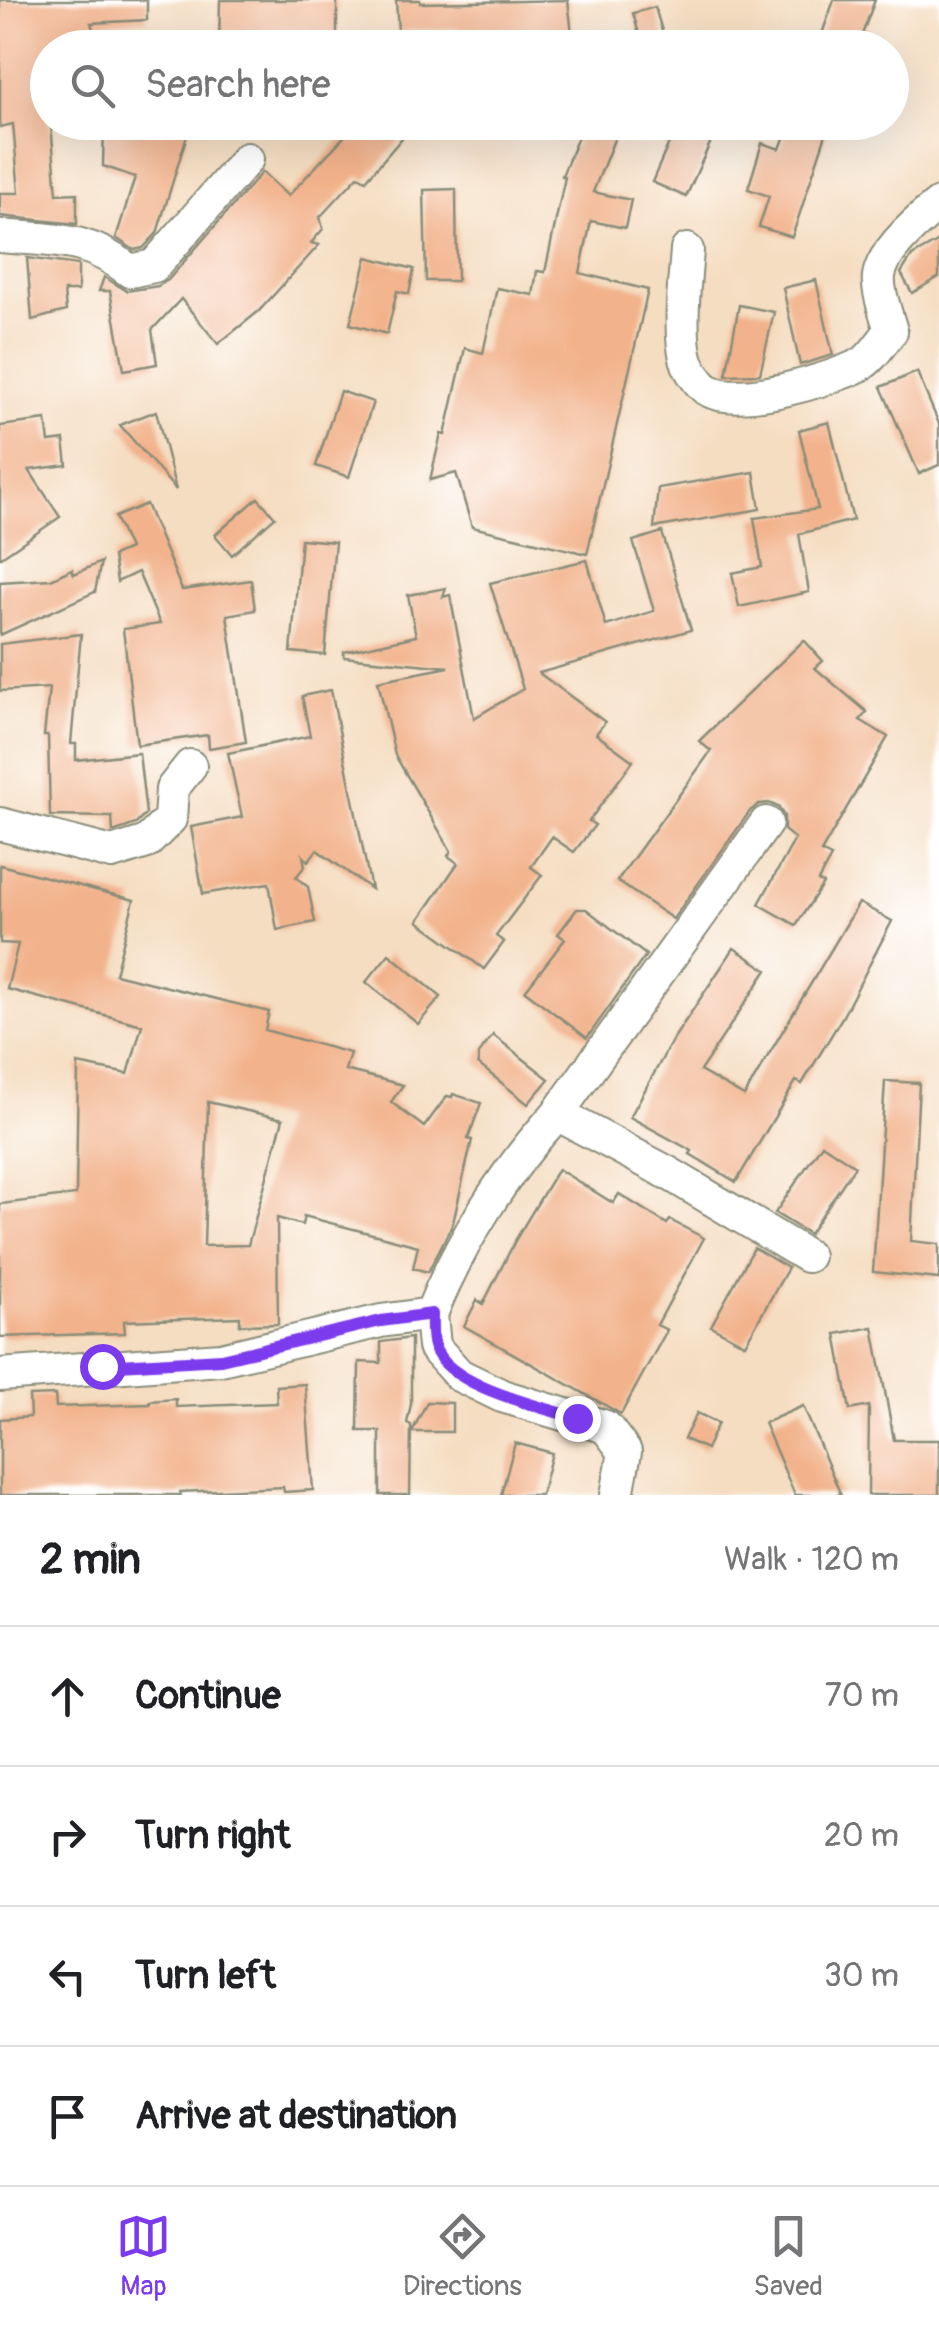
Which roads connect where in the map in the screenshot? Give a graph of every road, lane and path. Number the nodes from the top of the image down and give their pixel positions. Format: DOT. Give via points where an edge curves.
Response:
graph roads {
  1 [pos="246,160"];
  2 [pos="939,204"];
  3 [pos="0,236"];
  4 [pos="687,250"];
  5 [pos="190,766"];
  6 [pos="766,823"];
  7 [pos="0,824"];
  8 [pos="557,1114"];
  9 [pos="807,1256"];
  10 [pos="432,1314"];
  11 [pos="0,1375"];
  12 [pos="617,1495"];
  1 -- 3 [label="street" via="154,266 130,272 106,253 67,240"];
  2 -- 4 [label="street" via="891,252 879,277 891,331 864,364 755,394 706,390 688,365"];
  5 -- 7 [label="street" via="172,789 170,819 147,842 112,853"];
  6 -- 8 [label="street"];
  8 -- 9 [label="street"];
  8 -- 10 [label="street" via="522,1152 450,1269"];
  10 -- 11 [label="street" via="221,1359"];
  10 -- 12 [label="street" via="434,1348 459,1375 502,1396 606,1427 625,1452"];
}
